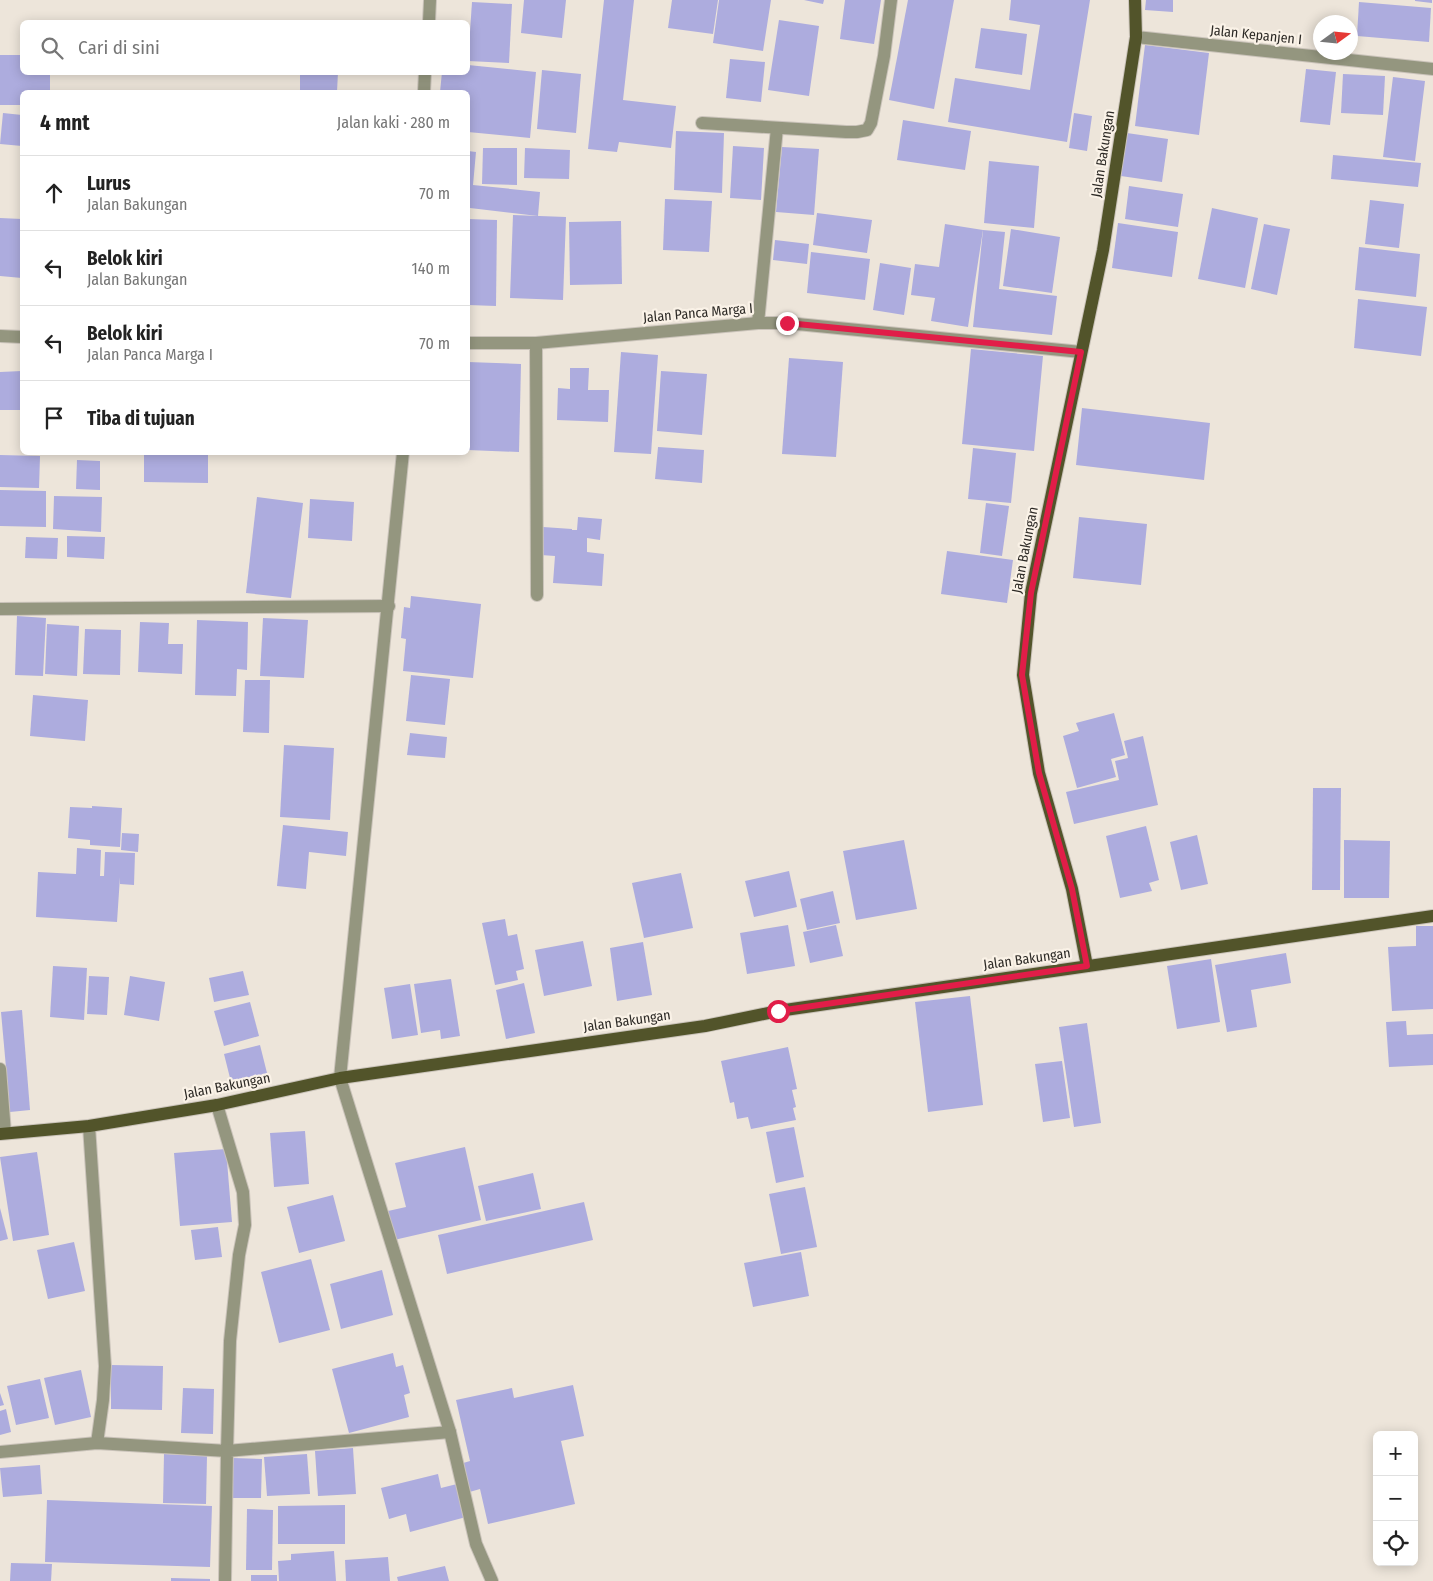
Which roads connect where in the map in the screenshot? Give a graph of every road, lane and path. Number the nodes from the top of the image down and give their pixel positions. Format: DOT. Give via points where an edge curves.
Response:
graph roads {
  1 [pos="430,0"];
  2 [pos="891,0"];
  3 [pos="1135,0"];
  4 [pos="429,20"];
  5 [pos="1136,38"];
  6 [pos="1433,69"];
  7 [pos="425,75"];
  8 [pos="424,90"];
  9 [pos="702,123"];
  10 [pos="776,128"];
  11 [pos="758,323"];
  12 [pos="0,336"];
  13 [pos="20,337"];
  14 [pos="536,342"];
  15 [pos="470,343"];
  16 [pos="1081,352"];
  17 [pos="403,455"];
  18 [pos="537,596"];
  19 [pos="389,606"];
  20 [pos="0,609"];
  21 [pos="1433,916"];
  22 [pos="1087,966"];
  23 [pos="0,1069"];
  24 [pos="340,1078"];
  25 [pos="217,1105"];
  26 [pos="89,1126"];
  27 [pos="2,1134"];
  28 [pos="450,1432"];
  29 [pos="97,1444"];
  30 [pos="227,1450"];
  31 [pos="0,1452"];
  32 [pos="225,1581"];
  33 [pos="492,1581"];
  1 -- 4 [label="street"];
  2 -- 10 [label="street" via="884,56 867,130"];
  3 -- 5 [label="main road, Jalan Bakungan"];
  5 -- 6 [label="street, Jalan Kepanjen I"];
  5 -- 16 [label="main road, Jalan Bakungan" via="1103,250"];
  7 -- 8 [label="street"];
  9 -- 10 [label="street"];
  10 -- 11 [label="street"];
  11 -- 14 [label="street, Jalan Panca Marga I"];
  11 -- 16 [label="street, Jalan Panca Marga I" via="787,323"];
  12 -- 13 [label="street"];
  14 -- 15 [label="street, Jalan Panca Marga I"];
  14 -- 18 [label="street"];
  16 -- 22 [label="main road, Jalan Bakungan" via="1031,593 1022,675 1039,773 1072,889"];
  17 -- 19 [label="street"];
  19 -- 20 [label="street"];
  19 -- 24 [label="street"];
  21 -- 22 [label="main road"];
  22 -- 24 [label="main road, Jalan Bakungan" via="778,1011 705,1026"];
  23 -- 27 [label="street"];
  24 -- 25 [label="main road, Jalan Bakungan"];
  24 -- 28 [label="street"];
  25 -- 26 [label="main road, Jalan Bakungan"];
  25 -- 30 [label="street" via="243,1192 245,1225 230,1341"];
  26 -- 27 [label="main road, Jalan Bakungan"];
  26 -- 29 [label="street" via="105,1366"];
  28 -- 30 [label="street"];
  28 -- 33 [label="street" via="476,1544"];
  29 -- 30 [label="street"];
  29 -- 31 [label="street"];
  30 -- 32 [label="street"];
}
